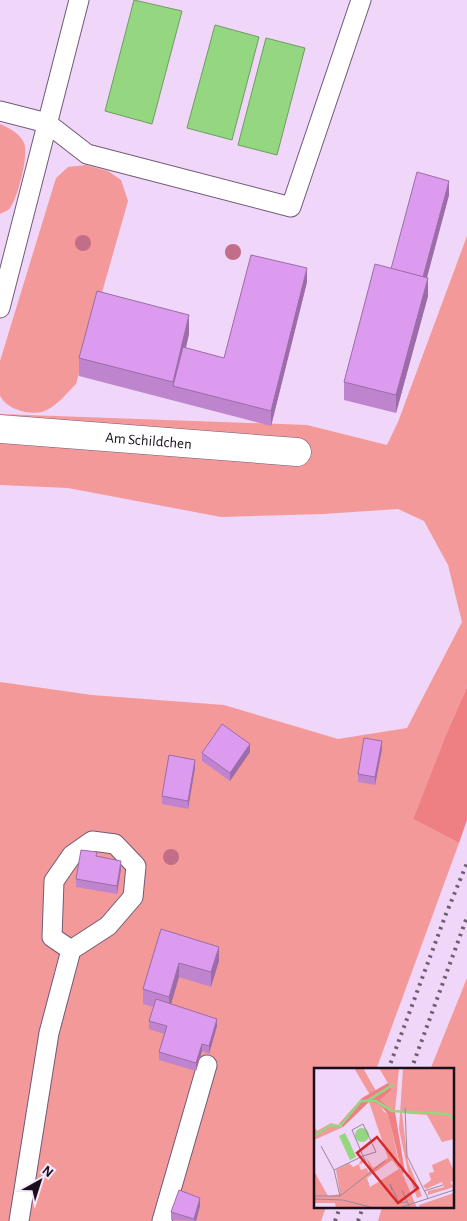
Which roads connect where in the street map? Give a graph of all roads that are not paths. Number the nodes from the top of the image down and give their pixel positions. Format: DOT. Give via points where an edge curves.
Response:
graph roads {
  1 [pos="79,0"];
  2 [pos="361,0"];
  3 [pos="0,111"];
  4 [pos="46,123"];
  5 [pos="0,308"];
  6 [pos="0,429"];
  7 [pos="298,452"];
  8 [pos="71,950"];
  9 [pos="207,1065"];
  10 [pos="19,1221"];
  11 [pos="162,1221"];
  1 -- 4 [label="lane"];
  2 -- 4 [label="lane" via="290,207 87,154"];
  3 -- 4 [label="lane"];
  4 -- 5 [label="lane"];
  6 -- 7 [label="street, Am Schildchen"];
  8 -- 8 [label="lane" via="52,937 54,881 72,855 92,841 115,844 136,866 133,897 108,926"];
  8 -- 10 [label="lane" via="50,1033"];
  9 -- 11 [label="lane"];
}
